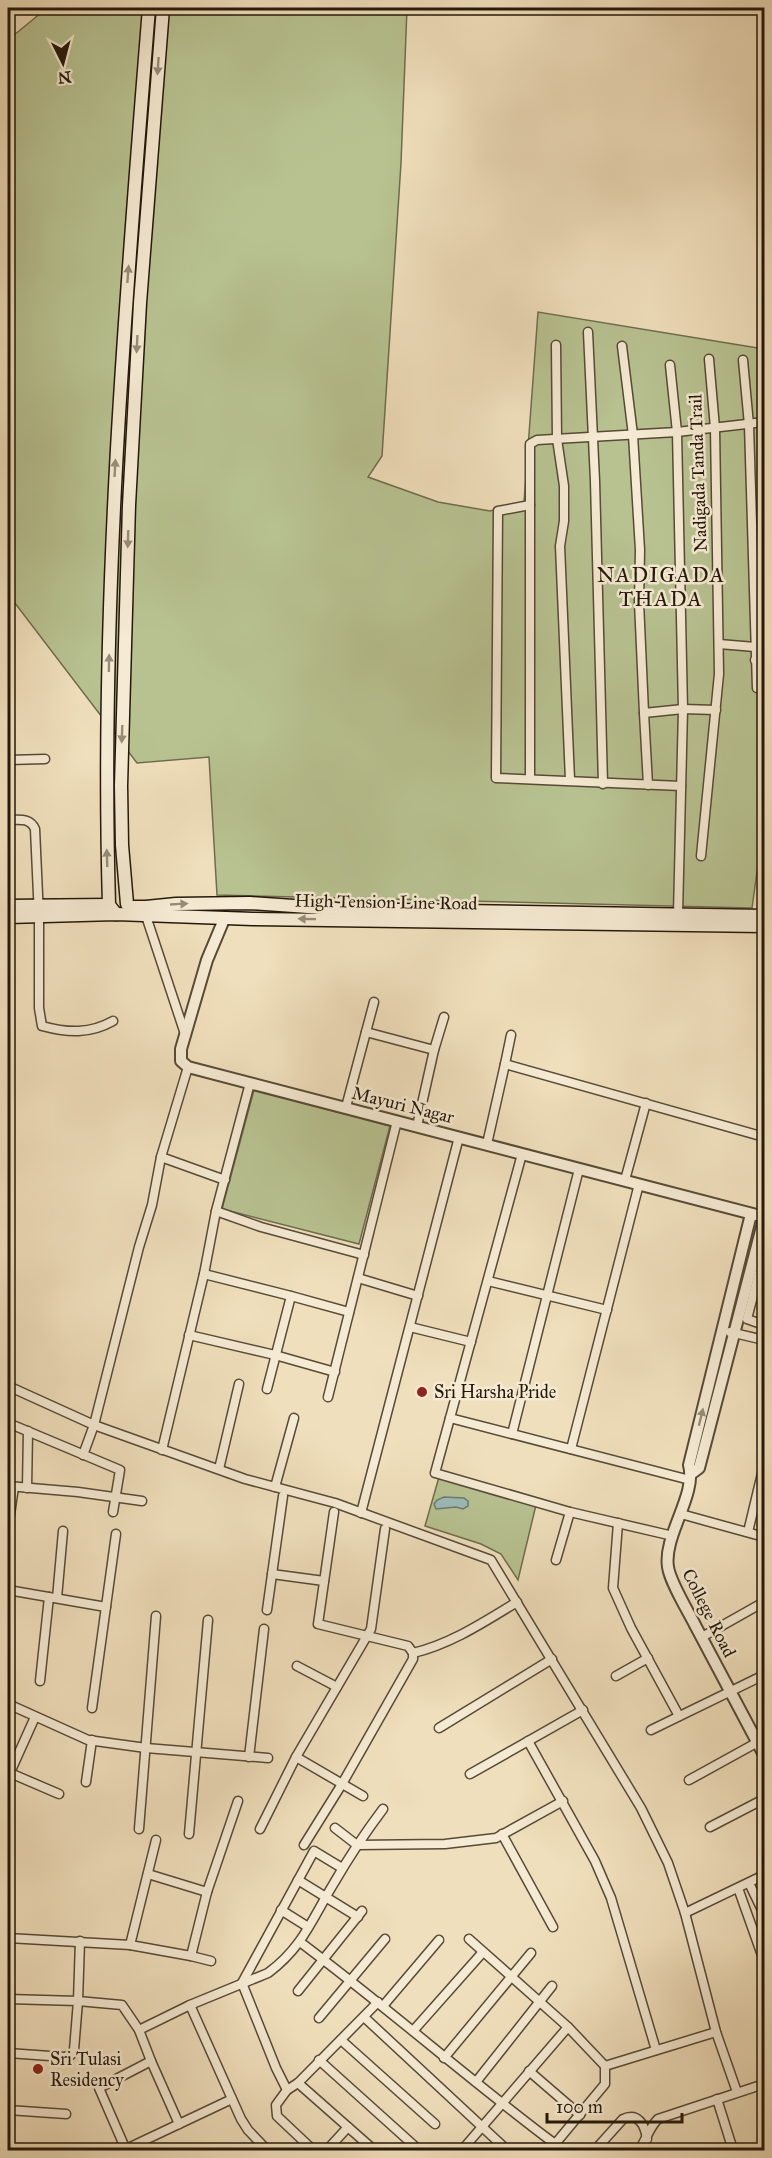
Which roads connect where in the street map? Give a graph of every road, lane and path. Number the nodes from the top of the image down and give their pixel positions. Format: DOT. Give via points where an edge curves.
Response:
graph roads {
  1 [pos="149,8"];
  2 [pos="163,8"];
  3 [pos="588,332"];
  4 [pos="556,345"];
  5 [pos="622,346"];
  6 [pos="709,359"];
  7 [pos="743,360"];
  8 [pos="670,365"];
  9 [pos="765,422"];
  10 [pos="749,425"];
  11 [pos="715,428"];
  12 [pos="677,432"];
  13 [pos="633,435"];
  14 [pos="593,438"];
  15 [pos="557,439"];
  16 [pos="113,504"];
  17 [pos="129,505"];
  18 [pos="530,505"];
  19 [pos="719,644"];
  20 [pos="755,647"];
  21 [pos="760,660"];
  22 [pos="756,688"];
  23 [pos="683,710"];
  24 [pos="716,710"];
  25 [pos="644,713"];
  26 [pos="45,759"];
  27 [pos="8,760"];
  28 [pos="530,779"];
  29 [pos="570,780"];
  30 [pos="603,784"];
  31 [pos="648,785"];
  32 [pos="681,786"];
  33 [pos="8,820"];
  34 [pos="701,856"];
  35 [pos="8,906"];
  36 [pos="112,909"];
  37 [pos="39,911"];
  38 [pos="678,914"];
  39 [pos="765,915"];
  40 [pos="146,916"];
  41 [pos="464,916"];
  42 [pos="8,917"];
  43 [pos="225,917"];
  44 [pos="765,926"];
  45 [pos="374,1002"];
  46 [pos="444,1017"];
  47 [pos="113,1021"];
  48 [pos="366,1032"];
  49 [pos="185,1035"];
  50 [pos="511,1035"];
  51 [pos="434,1050"];
  52 [pos="505,1064"];
  53 [pos="188,1067"];
  54 [pos="250,1083"];
  55 [pos="646,1103"];
  56 [pos="346,1107"];
  57 [pos="397,1121"];
  58 [pos="417,1126"];
  59 [pos="459,1137"];
  60 [pos="765,1137"];
  61 [pos="487,1144"];
  62 [pos="522,1154"];
  63 [pos="160,1157"];
  64 [pos="579,1169"];
  65 [pos="225,1180"];
  66 [pos="625,1180"];
  67 [pos="639,1184"];
  68 [pos="216,1211"];
  69 [pos="752,1214"];
  70 [pos="765,1218"];
  71 [pos="364,1255"];
  72 [pos="765,1262"];
  73 [pos="204,1274"];
  74 [pos="358,1278"];
  75 [pos="488,1281"];
  76 [pos="732,1290"];
  77 [pos="749,1294"];
  78 [pos="547,1295"];
  79 [pos="291,1296"];
  80 [pos="418,1296"];
  81 [pos="607,1310"];
  82 [pos="349,1312"];
  83 [pos="765,1325"];
  84 [pos="410,1327"];
  85 [pos="723,1330"];
  86 [pos="735,1333"];
  87 [pos="189,1335"];
  88 [pos="765,1340"];
  89 [pos="471,1342"];
  90 [pos="275,1355"];
  91 [pos="335,1372"];
  92 [pos="239,1384"];
  93 [pos="8,1386"];
  94 [pos="267,1389"];
  95 [pos="328,1398"];
  96 [pos="294,1418"];
  97 [pos="450,1418"];
  98 [pos="8,1423"];
  99 [pos="94,1425"];
  100 [pos="27,1431"];
  101 [pos="512,1434"];
  102 [pos="571,1449"];
  103 [pos="162,1450"];
  104 [pos="83,1455"];
  105 [pos="765,1465"];
  106 [pos="219,1469"];
  107 [pos="691,1477"];
  108 [pos="11,1487"];
  109 [pos="275,1487"];
  110 [pos="27,1488"];
  111 [pos="116,1496"];
  112 [pos="283,1496"];
  113 [pos="142,1501"];
  114 [pos="113,1512"];
  115 [pos="334,1512"];
  116 [pos="570,1512"];
  117 [pos="361,1513"];
  118 [pos="681,1514"];
  119 [pos="618,1523"];
  120 [pos="8,1528"];
  121 [pos="385,1529"];
  122 [pos="63,1531"];
  123 [pos="748,1532"];
  124 [pos="116,1534"];
  125 [pos="673,1536"];
  126 [pos="765,1537"];
  127 [pos="556,1560"];
  128 [pos="272,1574"];
  129 [pos="324,1581"];
  130 [pos="8,1590"];
  131 [pos="53,1598"];
  132 [pos="517,1602"];
  133 [pos="765,1602"];
  134 [pos="106,1607"];
  135 [pos="267,1610"];
  136 [pos="156,1616"];
  137 [pos="208,1620"];
  138 [pos="264,1629"];
  139 [pos="367,1636"];
  140 [pos="702,1637"];
  141 [pos="413,1653"];
  142 [pos="552,1659"];
  143 [pos="648,1659"];
  144 [pos="297,1666"];
  145 [pos="765,1675"];
  146 [pos="616,1676"];
  147 [pos="40,1681"];
  148 [pos="337,1687"];
  149 [pos="730,1691"];
  150 [pos="8,1704"];
  151 [pos="92,1708"];
  152 [pos="582,1710"];
  153 [pos="679,1716"];
  154 [pos="35,1717"];
  155 [pos="439,1728"];
  156 [pos="651,1730"];
  157 [pos="92,1740"];
  158 [pos="528,1741"];
  159 [pos="758,1743"];
  160 [pos="146,1748"];
  161 [pos="198,1753"];
  162 [pos="765,1755"];
  163 [pos="249,1756"];
  164 [pos="296,1757"];
  165 [pos="268,1758"];
  166 [pos="470,1774"];
  167 [pos="8,1775"];
  168 [pos="689,1779"];
  169 [pos="86,1782"];
  170 [pos="342,1784"];
  171 [pos="58,1794"];
  172 [pos="363,1796"];
  173 [pos="765,1799"];
  174 [pos="238,1801"];
  175 [pos="563,1801"];
  176 [pos="383,1809"];
  177 [pos="710,1827"];
  178 [pos="335,1828"];
  179 [pos="139,1829"];
  180 [pos="260,1829"];
  181 [pos="189,1834"];
  182 [pos="502,1834"];
  183 [pos="156,1840"];
  184 [pos="304,1845"];
  185 [pos="357,1845"];
  186 [pos="342,1868"];
  187 [pos="148,1874"];
  188 [pos="765,1875"];
  189 [pos="298,1880"];
  190 [pos="749,1883"];
  191 [pos="738,1888"];
  192 [pos="207,1892"];
  193 [pos="326,1896"];
  194 [pos="281,1910"];
  195 [pos="685,1913"];
  196 [pos="765,1914"];
  197 [pos="308,1927"];
  198 [pos="553,1927"];
  199 [pos="8,1938"];
  200 [pos="385,1939"];
  201 [pos="469,1939"];
  202 [pos="439,1940"];
  203 [pos="80,1941"];
  204 [pos="300,1942"];
  205 [pos="130,1945"];
  206 [pos="483,1952"];
  207 [pos="531,1953"];
  208 [pos="191,1956"];
  209 [pos="325,1960"];
  210 [pos="211,1961"];
  211 [pos="765,1961"];
  212 [pos="512,1977"];
  213 [pos="350,1981"];
  214 [pos="242,1983"];
  215 [pos="552,1986"];
  216 [pos="298,1991"];
  217 [pos="8,1999"];
  218 [pos="78,2001"];
  219 [pos="538,2001"];
  220 [pos="381,2004"];
  221 [pos="190,2005"];
  222 [pos="319,2018"];
  223 [pos="364,2018"];
  224 [pos="568,2027"];
  225 [pos="139,2030"];
  226 [pos="413,2031"];
  227 [pos="716,2032"];
  228 [pos="341,2040"];
  229 [pos="656,2050"];
  230 [pos="8,2053"];
  231 [pos="444,2058"];
  232 [pos="319,2060"];
  233 [pos="151,2061"];
  234 [pos="605,2066"];
  235 [pos="529,2071"];
  236 [pos="476,2082"];
  237 [pos="298,2083"];
  238 [pos="765,2084"];
  239 [pos="287,2090"];
  240 [pos="736,2092"];
  241 [pos="232,2099"];
  242 [pos="717,2099"];
  243 [pos="501,2104"];
  244 [pos="8,2110"];
  245 [pos="66,2114"];
  246 [pos="580,2115"];
  247 [pos="179,2124"];
  248 [pos="435,2124"];
  249 [pos="348,2127"];
  250 [pos="480,2128"];
  251 [pos="647,2139"];
  252 [pos="553,2147"];
  253 [pos="126,2150"];
  254 [pos="267,2151"];
  255 [pos="313,2151"];
  256 [pos="327,2151"];
  257 [pos="374,2151"];
  258 [pos="419,2151"];
  259 [pos="462,2151"];
  260 [pos="507,2151"];
  261 [pos="595,2151"];
  262 [pos="639,2151"];
  263 [pos="733,2151"];
  16 -- 1 [label="main road, one-way"];
  2 -- 17 [label="main road, one-way"];
  3 -- 14 [label="street"];
  4 -- 15 [label="street"];
  5 -- 13 [label="street"];
  6 -- 11 [label="street, Nadigada Tanda Trail"];
  7 -- 10 [label="street"];
  8 -- 12 [label="street"];
  9 -- 10 [label="street"];
  10 -- 11 [label="street"];
  10 -- 20 [label="street"];
  11 -- 12 [label="street"];
  11 -- 19 [label="street, Nadigada Tanda Trail"];
  12 -- 13 [label="street"];
  12 -- 23 [label="street"];
  13 -- 14 [label="street"];
  13 -- 25 [label="street"];
  14 -- 15 [label="street"];
  14 -- 30 [label="street"];
  15 -- 18 [label="street" via="530,444"];
  15 -- 29 [label="street" via="564,486 560,546"];
  16 -- 17 [label="main road"];
  36 -- 16 [label="main road, one-way" via="107,761"];
  17 -- 41 [label="main road, High Tension Line Road, one-way" via="121,786 127,904 132,907 226,903"];
  18 -- 28 [label="street"];
  18 -- 28 [label="street" via="498,511 496,778"];
  19 -- 20 [label="street"];
  19 -- 24 [label="street, Nadigada Tanda Trail"];
  20 -- 21 [label="street"];
  21 -- 22 [label="street"];
  23 -- 24 [label="street"];
  23 -- 25 [label="street"];
  23 -- 32 [label="street"];
  24 -- 34 [label="street"];
  25 -- 31 [label="street"];
  26 -- 27 [label="street"];
  28 -- 29 [label="street"];
  29 -- 30 [label="street"];
  30 -- 31 [label="street"];
  31 -- 32 [label="street"];
  32 -- 38 [label="street"];
  33 -- 37 [label="street" via="25,819 34,826"];
  35 -- 37 [label="main road"];
  36 -- 37 [label="main road, High Tension Line Road"];
  36 -- 40 [label="main road, High Tension Line Road"];
  37 -- 42 [label="main road, High Tension Line Road"];
  37 -- 47 [label="street" via="42,1026 83,1032"];
  38 -- 39 [label="main road, High Tension Line Road"];
  38 -- 41 [label="main road, High Tension Line Road"];
  40 -- 43 [label="main road, High Tension Line Road"];
  40 -- 49 [label="street"];
  41 -- 43 [label="main road, High Tension Line Road, one-way"];
  41 -- 44 [label="main road, High Tension Line Road"];
  43 -- 49 [label="street" via="207,960"];
  45 -- 48 [label="street"];
  46 -- 51 [label="street"];
  48 -- 51 [label="street"];
  48 -- 56 [label="street"];
  49 -- 53 [label="street" via="180,1055"];
  50 -- 52 [label="street"];
  51 -- 58 [label="street"];
  52 -- 55 [label="street"];
  52 -- 61 [label="street"];
  53 -- 54 [label="street, Mayuri Nagar"];
  53 -- 63 [label="street"];
  54 -- 56 [label="street, Mayuri Nagar"];
  54 -- 65 [label="street"];
  55 -- 60 [label="street"];
  55 -- 66 [label="street"];
  56 -- 57 [label="street, Mayuri Nagar"];
  57 -- 58 [label="street, Mayuri Nagar"];
  57 -- 71 [label="street"];
  58 -- 59 [label="street, Mayuri Nagar"];
  59 -- 61 [label="street, Mayuri Nagar"];
  59 -- 80 [label="street"];
  61 -- 62 [label="street, Mayuri Nagar"];
  62 -- 64 [label="street, Mayuri Nagar"];
  62 -- 75 [label="street"];
  63 -- 65 [label="street"];
  63 -- 99 [label="street" via="152,1205"];
  64 -- 66 [label="street, Mayuri Nagar"];
  64 -- 78 [label="street"];
  65 -- 68 [label="street"];
  66 -- 67 [label="street, Mayuri Nagar"];
  67 -- 69 [label="street, Mayuri Nagar"];
  67 -- 81 [label="street"];
  68 -- 71 [label="street"];
  68 -- 73 [label="street"];
  69 -- 70 [label="street, Mayuri Nagar"];
  69 -- 76 [label="street"];
  70 -- 77 [label="street"];
  71 -- 74 [label="street"];
  72 -- 77 [label="street"];
  73 -- 79 [label="street"];
  73 -- 87 [label="street"];
  74 -- 80 [label="street"];
  74 -- 82 [label="street"];
  75 -- 78 [label="street"];
  75 -- 89 [label="street"];
  76 -- 77 [label="street"];
  76 -- 85 [label="street"];
  77 -- 83 [label="street" via="747,1319"];
  77 -- 86 [label="street"];
  78 -- 81 [label="street"];
  78 -- 101 [label="street"];
  79 -- 82 [label="street"];
  79 -- 90 [label="street"];
  80 -- 84 [label="street"];
  81 -- 102 [label="street"];
  82 -- 91 [label="street"];
  84 -- 89 [label="street"];
  84 -- 117 [label="street"];
  85 -- 86 [label="street"];
  107 -- 85 [label="street, one-way" via="689,1465"];
  86 -- 88 [label="street"];
  86 -- 107 [label="street" via="699,1468"];
  87 -- 90 [label="street"];
  87 -- 103 [label="street"];
  89 -- 97 [label="street"];
  90 -- 91 [label="street"];
  90 -- 94 [label="street"];
  91 -- 95 [label="street"];
  92 -- 106 [label="street"];
  93 -- 99 [label="street"];
  96 -- 109 [label="street"];
  97 -- 101 [label="street"];
  97 -- 116 [label="street" via="435,1473"];
  98 -- 100 [label="street"];
  99 -- 103 [label="street"];
  99 -- 104 [label="street"];
  100 -- 104 [label="street"];
  100 -- 110 [label="street"];
  101 -- 102 [label="street"];
  102 -- 107 [label="street"];
  103 -- 106 [label="street"];
  104 -- 111 [label="street" via="120,1470"];
  105 -- 123 [label="street"];
  106 -- 109 [label="street"];
  107 -- 118 [label="street, College Road"];
  108 -- 110 [label="street"];
  108 -- 120 [label="street"];
  109 -- 117 [label="street"];
  110 -- 111 [label="street"];
  111 -- 113 [label="street"];
  111 -- 114 [label="street"];
  112 -- 128 [label="street"];
  115 -- 129 [label="street"];
  116 -- 119 [label="street"];
  116 -- 127 [label="street"];
  117 -- 132 [label="street" via="491,1560"];
  118 -- 123 [label="street"];
  118 -- 125 [label="street, College Road"];
  119 -- 125 [label="street"];
  119 -- 143 [label="street" via="613,1588"];
  121 -- 139 [label="street"];
  122 -- 131 [label="street"];
  123 -- 126 [label="street"];
  124 -- 134 [label="street"];
  125 -- 140 [label="street, College Road" via="668,1568"];
  128 -- 129 [label="street"];
  128 -- 135 [label="street"];
  129 -- 139 [label="street" via="318,1624"];
  130 -- 131 [label="street"];
  131 -- 134 [label="street"];
  131 -- 147 [label="street"];
  132 -- 141 [label="street" via="434,1648"];
  132 -- 142 [label="street"];
  133 -- 140 [label="street"];
  134 -- 151 [label="street"];
  136 -- 160 [label="street"];
  137 -- 161 [label="street"];
  138 -- 163 [label="street"];
  139 -- 141 [label="street" via="408,1646"];
  139 -- 148 [label="street"];
  140 -- 149 [label="street, College Road"];
  141 -- 170 [label="street"];
  142 -- 152 [label="street"];
  142 -- 155 [label="street"];
  143 -- 146 [label="street"];
  143 -- 153 [label="street"];
  144 -- 148 [label="street"];
  145 -- 149 [label="street"];
  148 -- 164 [label="street"];
  149 -- 153 [label="street"];
  149 -- 159 [label="street, College Road"];
  150 -- 154 [label="street"];
  152 -- 158 [label="street"];
  152 -- 195 [label="street" via="641,1808 668,1863"];
  153 -- 156 [label="street"];
  154 -- 157 [label="street"];
  154 -- 167 [label="street"];
  157 -- 160 [label="street"];
  157 -- 169 [label="street"];
  158 -- 166 [label="street"];
  158 -- 175 [label="street"];
  159 -- 162 [label="street, College Road"];
  159 -- 168 [label="street"];
  160 -- 161 [label="street"];
  160 -- 179 [label="street"];
  161 -- 163 [label="street"];
  161 -- 181 [label="street"];
  163 -- 165 [label="street"];
  164 -- 170 [label="street"];
  164 -- 180 [label="street"];
  167 -- 171 [label="street"];
  170 -- 172 [label="street"];
  170 -- 184 [label="street"];
  173 -- 177 [label="street"];
  174 -- 192 [label="street"];
  175 -- 182 [label="street"];
  175 -- 229 [label="street" via="611,1898"];
  176 -- 185 [label="street"];
  178 -- 185 [label="street"];
  182 -- 185 [label="street" via="445,1844"];
  182 -- 198 [label="street"];
  183 -- 187 [label="street"];
  185 -- 186 [label="street"];
  186 -- 189 [label="street" via="314,1851"];
  186 -- 193 [label="street"];
  187 -- 192 [label="street"];
  187 -- 205 [label="street"];
  188 -- 190 [label="street"];
  189 -- 193 [label="street"];
  189 -- 194 [label="street"];
  190 -- 191 [label="street"];
  190 -- 196 [label="street"];
  191 -- 195 [label="street"];
  191 -- 211 [label="street"];
  192 -- 208 [label="street"];
  193 -- 197 [label="street"];
  193 -- 209 [label="street" via="360,1914"];
  194 -- 197 [label="street"];
  194 -- 214 [label="street"];
  195 -- 227 [label="street"];
  197 -- 204 [label="street"];
  199 -- 203 [label="street"];
  200 -- 213 [label="street"];
  201 -- 206 [label="street"];
  202 -- 220 [label="street"];
  203 -- 205 [label="street"];
  203 -- 218 [label="street"];
  204 -- 209 [label="street"];
  204 -- 214 [label="street" via="268,1973"];
  205 -- 208 [label="street"];
  206 -- 212 [label="street"];
  206 -- 226 [label="street"];
  207 -- 212 [label="street"];
  208 -- 210 [label="street"];
  209 -- 213 [label="street"];
  209 -- 216 [label="street"];
  212 -- 219 [label="street"];
  212 -- 231 [label="street"];
  213 -- 220 [label="street"];
  213 -- 222 [label="street"];
  214 -- 221 [label="street"];
  214 -- 239 [label="street"];
  215 -- 219 [label="street"];
  217 -- 218 [label="street"];
  218 -- 225 [label="street" via="122,2005"];
  218 -- 230 [label="street" via="71,2055"];
  219 -- 224 [label="street"];
  219 -- 236 [label="street"];
  220 -- 223 [label="street"];
  220 -- 226 [label="street"];
  221 -- 225 [label="street"];
  221 -- 241 [label="street"];
  223 -- 228 [label="street"];
  223 -- 250 [label="street"];
  224 -- 234 [label="street"];
  224 -- 235 [label="street"];
  225 -- 233 [label="street"];
  226 -- 231 [label="street"];
  227 -- 229 [label="street"];
  227 -- 240 [label="street"];
  228 -- 232 [label="street"];
  228 -- 248 [label="street"];
  229 -- 234 [label="street"];
  231 -- 236 [label="street"];
  232 -- 237 [label="street"];
  232 -- 258 [label="street"];
  233 -- 247 [label="street"];
  233 -- 253 [label="street" via="99,2088"];
  234 -- 246 [label="street" via="605,2084"];
  235 -- 243 [label="street"];
  235 -- 246 [label="street"];
  236 -- 243 [label="street"];
  237 -- 239 [label="street"];
  237 -- 249 [label="street"];
  238 -- 240 [label="street"];
  239 -- 255 [label="street" via="276,2106 277,2116"];
  240 -- 242 [label="street"];
  241 -- 247 [label="street"];
  241 -- 254 [label="street" via="248,2130"];
  242 -- 251 [label="street" via="658,2120"];
  242 -- 263 [label="street"];
  243 -- 250 [label="street"];
  243 -- 252 [label="street"];
  244 -- 245 [label="street"];
  246 -- 252 [label="street"];
  247 -- 253 [label="street"];
  249 -- 256 [label="street"];
  249 -- 257 [label="street"];
  250 -- 259 [label="street"];
  250 -- 260 [label="street"];
  251 -- 261 [label="street" via="642,2124 629,2117"];
  251 -- 262 [label="street"];
}
